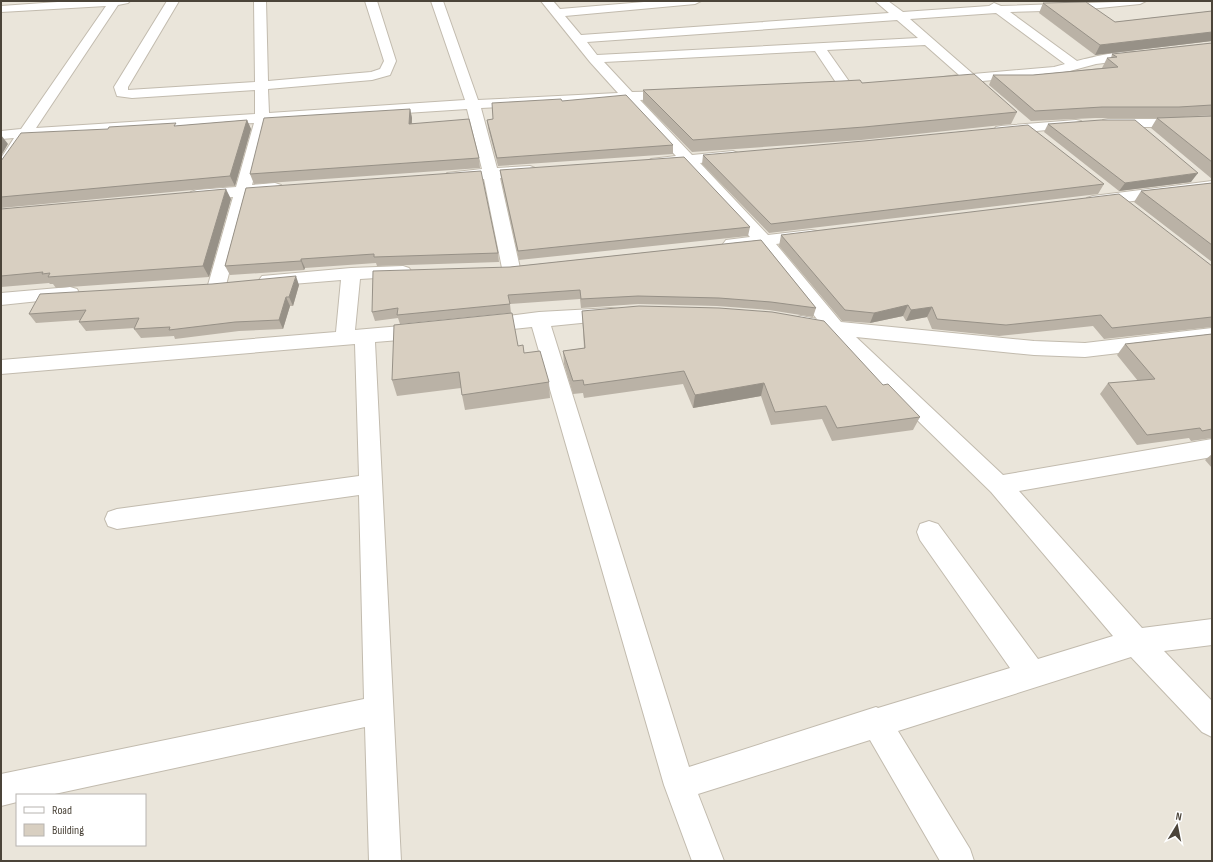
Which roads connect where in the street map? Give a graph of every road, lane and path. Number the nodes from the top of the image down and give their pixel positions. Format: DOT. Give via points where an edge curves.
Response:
graph roads {
  1 [pos="119,1"];
  2 [pos="173,1"];
  3 [pos="260,1"];
  4 [pos="371,1"];
  5 [pos="437,1"];
  6 [pos="695,1"];
  7 [pos="881,1"];
  8 [pos="989,1"];
  9 [pos="1140,1"];
  10 [pos="20,4"];
  11 [pos="552,7"];
  12 [pos="1,9"];
  13 [pos="998,9"];
  14 [pos="900,16"];
  15 [pos="578,39"];
  16 [pos="929,41"];
  17 [pos="819,47"];
  18 [pos="1150,54"];
  19 [pos="594,59"];
  20 [pos="1076,66"];
  21 [pos="972,79"];
  22 [pos="932,81"];
  23 [pos="261,86"];
  24 [pos="862,86"];
  25 [pos="830,88"];
  26 [pos="846,88"];
  27 [pos="690,93"];
  28 [pos="988,93"];
  29 [pos="627,96"];
  30 [pos="473,104"];
  31 [pos="1010,113"];
  32 [pos="262,118"];
  33 [pos="1212,120"];
  34 [pos="1132,122"];
  35 [pos="1027,128"];
  36 [pos="984,132"];
  37 [pos="27,133"];
  38 [pos="1,135"];
  39 [pos="1149,137"];
  40 [pos="1044,142"];
  41 [pos="744,155"];
  42 [pos="689,159"];
  43 [pos="642,163"];
  44 [pos="1,169"];
  45 [pos="546,170"];
  46 [pos="1190,172"];
  47 [pos="491,174"];
  48 [pos="436,178"];
  49 [pos="1097,184"];
  50 [pos="1210,187"];
  51 [pos="289,188"];
  52 [pos="242,191"];
  53 [pos="180,196"];
  54 [pos="1114,198"];
  55 [pos="1076,203"];
  56 [pos="1133,212"];
  57 [pos="827,233"];
  58 [pos="764,241"];
  59 [pos="717,246"];
  60 [pos="512,268"];
  61 [pos="420,271"];
  62 [pos="351,274"];
  63 [pos="85,292"];
  64 [pos="1,299"];
  65 [pos="630,312"];
  66 [pos="539,319"];
  67 [pos="784,320"];
  68 [pos="468,326"];
  69 [pos="835,328"];
  70 [pos="444,329"];
  71 [pos="1212,335"];
  72 [pos="355,337"];
  73 [pos="1,367"];
  74 [pos="1212,448"];
  75 [pos="370,484"];
  76 [pos="999,485"];
  77 [pos="117,519"];
  78 [pos="930,532"];
  79 [pos="1212,632"];
  80 [pos="1136,642"];
  81 [pos="1032,675"];
  82 [pos="379,710"];
  83 [pos="876,722"];
  84 [pos="1212,722"];
  85 [pos="679,785"];
  86 [pos="1,790"];
  87 [pos="385,861"];
  88 [pos="708,861"];
  89 [pos="958,861"];
  1 -- 10 [label="street"];
  1 -- 37 [label="street"];
  2 -- 23 [label="street" via="121,87 122,93"];
  3 -- 23 [label="street"];
  4 -- 23 [label="street" via="390,61 385,72 372,76"];
  5 -- 30 [label="street"];
  6 -- 11 [label="street"];
  7 -- 14 [label="street"];
  8 -- 13 [label="street"];
  9 -- 13 [label="street" via="1064,8"];
  10 -- 12 [label="street"];
  11 -- 15 [label="street"];
  13 -- 14 [label="street"];
  13 -- 20 [label="street"];
  14 -- 15 [label="street"];
  14 -- 16 [label="street"];
  15 -- 19 [label="street"];
  16 -- 17 [label="street"];
  16 -- 21 [label="street"];
  17 -- 19 [label="street"];
  17 -- 26 [label="street"];
  18 -- 20 [label="street" via="1095,60"];
  19 -- 29 [label="street"];
  20 -- 21 [label="street" via="1055,71"];
  21 -- 22 [label="street"];
  21 -- 28 [label="street"];
  23 -- 32 [label="street"];
  24 -- 26 [label="street"];
  25 -- 26 [label="street"];
  27 -- 29 [label="street"];
  29 -- 30 [label="street"];
  29 -- 42 [label="street"];
  30 -- 32 [label="street"];
  30 -- 47 [label="street"];
  31 -- 35 [label="street"];
  32 -- 37 [label="street"];
  32 -- 52 [label="street"];
  33 -- 34 [label="street"];
  34 -- 35 [label="street"];
  34 -- 39 [label="street"];
  35 -- 36 [label="street"];
  35 -- 40 [label="street"];
  37 -- 38 [label="street"];
  37 -- 44 [label="street"];
  41 -- 42 [label="street"];
  42 -- 43 [label="street"];
  42 -- 58 [label="street"];
  45 -- 47 [label="street"];
  46 -- 50 [label="street"];
  47 -- 48 [label="street"];
  47 -- 60 [label="street"];
  49 -- 54 [label="street"];
  50 -- 54 [label="street"];
  51 -- 52 [label="street"];
  52 -- 53 [label="street"];
  52 -- 62 [label="street" via="225,284"];
  54 -- 55 [label="street"];
  54 -- 56 [label="street"];
  57 -- 58 [label="street"];
  58 -- 59 [label="street"];
  58 -- 69 [label="street"];
  61 -- 62 [label="street"];
  62 -- 72 [label="street"];
  63 -- 64 [label="street"];
  65 -- 66 [label="street"];
  66 -- 68 [label="street"];
  66 -- 85 [label="street"];
  67 -- 69 [label="street"];
  69 -- 71 [label="street" via="1034,348 1085,350"];
  69 -- 76 [label="street"];
  70 -- 72 [label="street"];
  72 -- 73 [label="street"];
  72 -- 75 [label="street"];
  74 -- 76 [label="street"];
  75 -- 77 [label="street"];
  75 -- 82 [label="street"];
  76 -- 80 [label="street"];
  78 -- 81 [label="street"];
  79 -- 80 [label="street"];
  80 -- 81 [label="street"];
  80 -- 84 [label="street"];
  81 -- 83 [label="street"];
  82 -- 86 [label="street"];
  82 -- 87 [label="street"];
  83 -- 85 [label="street"];
  83 -- 89 [label="street"];
  85 -- 88 [label="street"];
}
